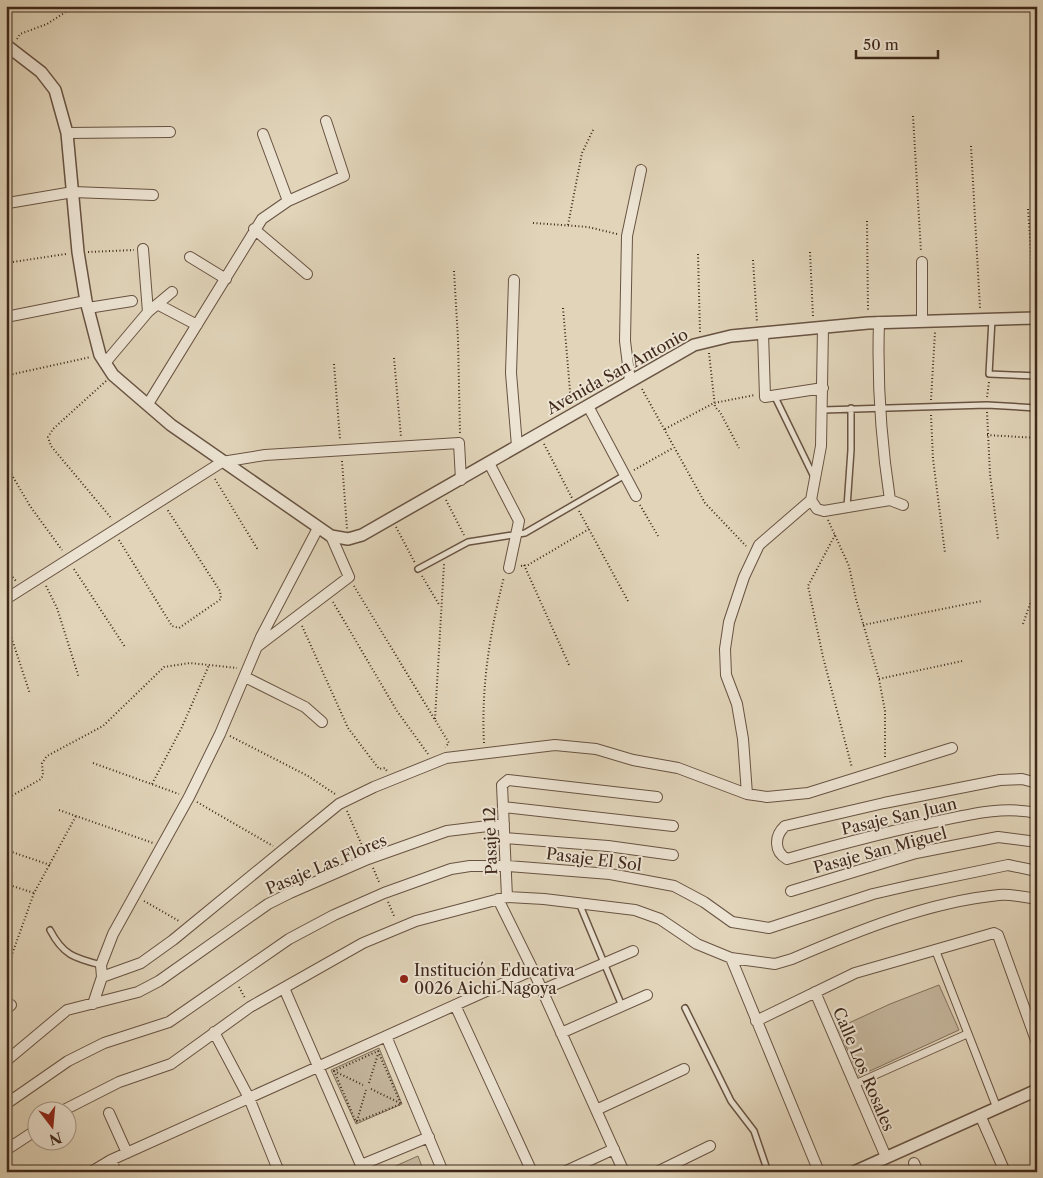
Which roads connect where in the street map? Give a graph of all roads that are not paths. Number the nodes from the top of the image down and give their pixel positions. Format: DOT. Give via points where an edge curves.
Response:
graph roads {
  1 [pos="11,48"];
  2 [pos="326,121"];
  3 [pos="170,132"];
  4 [pos="67,134"];
  5 [pos="263,134"];
  6 [pos="641,170"];
  7 [pos="73,192"];
  8 [pos="153,195"];
  9 [pos="288,201"];
  10 [pos="8,203"];
  11 [pos="254,229"];
  12 [pos="143,249"];
  13 [pos="190,257"];
  14 [pos="922,262"];
  15 [pos="307,274"];
  16 [pos="226,279"];
  17 [pos="514,280"];
  18 [pos="172,292"];
  19 [pos="132,301"];
  20 [pos="87,305"];
  21 [pos="160,305"];
  22 [pos="148,312"];
  23 [pos="6,317"];
  24 [pos="986,318"];
  25 [pos="1036,318"];
  26 [pos="922,320"];
  27 [pos="874,323"];
  28 [pos="197,325"];
  29 [pos="818,327"];
  30 [pos="761,333"];
  31 [pos="103,359"];
  32 [pos="1037,376"];
  33 [pos="633,380"];
  34 [pos="823,388"];
  35 [pos="768,395"];
  36 [pos="148,404"];
  37 [pos="588,406"];
  38 [pos="882,407"];
  39 [pos="851,408"];
  40 [pos="1037,408"];
  41 [pos="823,410"];
  42 [pos="517,446"];
  43 [pos="222,462"];
  44 [pos="489,463"];
  45 [pos="625,475"];
  46 [pos="815,478"];
  47 [pos="461,480"];
  48 [pos="636,496"];
  49 [pos="811,500"];
  50 [pos="890,500"];
  51 [pos="903,505"];
  52 [pos="847,507"];
  53 [pos="318,528"];
  54 [pos="517,534"];
  55 [pos="331,536"];
  56 [pos="509,568"];
  57 [pos="418,569"];
  58 [pos="6,599"];
  59 [pos="258,646"];
  60 [pos="246,673"];
  61 [pos="322,722"];
  62 [pos="952,748"];
  63 [pos="1037,783"];
  64 [pos="747,794"];
  65 [pos="657,797"];
  66 [pos="504,807"];
  67 [pos="1037,813"];
  68 [pos="504,824"];
  69 [pos="673,826"];
  70 [pos="505,838"];
  71 [pos="1037,842"];
  72 [pos="673,855"];
  73 [pos="507,866"];
  74 [pos="1037,871"];
  75 [pos="791,891"];
  76 [pos="502,898"];
  77 [pos="1037,899"];
  78 [pos="579,902"];
  79 [pos="50,930"];
  80 [pos="935,949"];
  81 [pos="633,950"];
  82 [pos="731,958"];
  83 [pos="605,962"];
  84 [pos="101,966"];
  85 [pos="533,970"];
  86 [pos="102,976"];
  87 [pos="284,988"];
  88 [pos="542,990"];
  89 [pos="815,992"];
  90 [pos="648,995"];
  91 [pos="93,1004"];
  92 [pos="455,1005"];
  93 [pos="622,1006"];
  94 [pos="685,1008"];
  95 [pos="756,1021"];
  96 [pos="214,1032"];
  97 [pos="561,1033"];
  98 [pos="967,1034"];
  99 [pos="386,1036"];
  100 [pos="1037,1043"];
  101 [pos="6,1060"];
  102 [pos="684,1068"];
  103 [pos="319,1072"];
  104 [pos="854,1084"];
  105 [pos="1037,1090"];
  106 [pos="249,1098"];
  107 [pos="78,1103"];
  108 [pos="6,1104"];
  109 [pos="997,1108"];
  110 [pos="596,1110"];
  111 [pos="109,1113"];
  112 [pos="980,1115"];
  113 [pos="28,1136"];
  114 [pos="429,1137"];
  115 [pos="710,1146"];
  116 [pos="6,1150"];
  117 [pos="614,1150"];
  118 [pos="127,1153"];
  119 [pos="886,1157"];
  120 [pos="111,1160"];
  121 [pos="362,1168"];
  122 [pos="90,1172"];
  123 [pos="116,1172"];
  124 [pos="279,1172"];
  125 [pos="443,1172"];
  126 [pos="532,1172"];
  127 [pos="564,1172"];
  128 [pos="624,1172"];
  129 [pos="656,1172"];
  130 [pos="768,1172"];
  131 [pos="819,1172"];
  132 [pos="854,1172"];
  133 [pos="1005,1172"];
  1 -- 4 [label="street" via="41,72 55,90"];
  2 -- 9 [label="street" via="344,176"];
  3 -- 4 [label="street"];
  4 -- 7 [label="street"];
  5 -- 9 [label="street"];
  6 -- 33 [label="street" via="627,236 625,341"];
  7 -- 8 [label="street"];
  7 -- 10 [label="street"];
  7 -- 20 [label="street"];
  9 -- 11 [label="street" via="262,218"];
  11 -- 15 [label="street"];
  11 -- 16 [label="street"];
  12 -- 22 [label="street"];
  13 -- 16 [label="street"];
  14 -- 26 [label="street"];
  16 -- 28 [label="street"];
  17 -- 42 [label="street" via="511,373"];
  18 -- 21 [label="street"];
  19 -- 20 [label="street"];
  20 -- 23 [label="street"];
  20 -- 31 [label="street"];
  21 -- 22 [label="street"];
  21 -- 28 [label="street"];
  22 -- 31 [label="street"];
  24 -- 25 [label="street, Avenida San Antonio"];
  24 -- 26 [label="street, Avenida San Antonio"];
  24 -- 32 [label="lane" via="989,374"];
  26 -- 27 [label="street, Avenida San Antonio"];
  27 -- 29 [label="street, Avenida San Antonio"];
  27 -- 38 [label="street"];
  28 -- 36 [label="street"];
  29 -- 30 [label="street, Avenida San Antonio"];
  29 -- 34 [label="street"];
  30 -- 33 [label="street, Avenida San Antonio" via="704,342"];
  30 -- 35 [label="street"];
  31 -- 36 [label="street" via="113,375"];
  33 -- 37 [label="street, Avenida San Antonio"];
  34 -- 35 [label="street"];
  34 -- 41 [label="street"];
  35 -- 46 [label="lane"];
  36 -- 43 [label="street"];
  37 -- 42 [label="street, Avenida San Antonio"];
  37 -- 45 [label="street"];
  38 -- 39 [label="lane"];
  38 -- 40 [label="lane" via="987,405"];
  38 -- 50 [label="street" via="883,453"];
  39 -- 41 [label="lane"];
  39 -- 52 [label="lane"];
  41 -- 46 [label="street"];
  42 -- 44 [label="street, Avenida San Antonio"];
  43 -- 47 [label="street" via="265,454 459,443"];
  43 -- 53 [label="street"];
  43 -- 58 [label="street"];
  44 -- 47 [label="street, Avenida San Antonio"];
  44 -- 54 [label="street" via="519,521"];
  45 -- 48 [label="street"];
  45 -- 54 [label="lane" via="525,533"];
  46 -- 49 [label="street"];
  47 -- 55 [label="street, Avenida San Antonio" via="362,536 348,539"];
  49 -- 52 [label="street" via="824,511"];
  49 -- 64 [label="street" via="759,545 729,622 726,675 737,704"];
  50 -- 51 [label="street"];
  50 -- 52 [label="street"];
  53 -- 55 [label="street"];
  53 -- 59 [label="street"];
  54 -- 56 [label="street"];
  54 -- 57 [label="lane" via="468,542"];
  55 -- 59 [label="street" via="349,577"];
  59 -- 60 [label="street"];
  60 -- 61 [label="street" via="305,707"];
  60 -- 84 [label="street" via="189,797 133,895"];
  62 -- 64 [label="street" via="808,793 767,797"];
  63 -- 67 [label="street, Pasaje San Juan" via="1011,778 785,826 779,833 777,844 787,859 900,828 956,817 1004,809"];
  64 -- 86 [label="street" via="678,768 633,760 596,748 554,745 446,758 346,801 141,963"];
  65 -- 66 [label="street, Pasaje 12" via="508,780 502,785"];
  66 -- 68 [label="street, Pasaje 12"];
  66 -- 69 [label="street"];
  68 -- 70 [label="street, Pasaje 12"];
  68 -- 91 [label="street, Pasaje Las Flores" via="447,831 368,859 290,893 268,904 159,981 138,992"];
  70 -- 72 [label="street"];
  70 -- 73 [label="street, Pasaje 12"];
  71 -- 75 [label="street, Pasaje San Miguel" via="998,837 934,849"];
  73 -- 74 [label="street, Pasaje El Sol" via="610,874 674,886 732,922 769,928 912,884 1008,865"];
  73 -- 76 [label="street, Pasaje 12"];
  73 -- 108 [label="street, Pasaje El Sol" via="451,869 334,915 289,939 169,1022 104,1043 68,1061"];
  76 -- 78 [label="street"];
  76 -- 85 [label="street"];
  76 -- 87 [label="street" via="399,928 363,943"];
  77 -- 82 [label="street" via="1001,895 952,903 894,920 775,964"];
  78 -- 82 [label="street" via="635,910 660,919 697,944"];
  78 -- 83 [label="lane"];
  79 -- 84 [label="lane" via="56,942 71,957"];
  80 -- 89 [label="street" via="866,969"];
  80 -- 98 [label="street"];
  80 -- 100 [label="street" via="989,933 998,935"];
  81 -- 83 [label="street"];
  82 -- 95 [label="street"];
  83 -- 88 [label="street"];
  83 -- 93 [label="lane"];
  84 -- 86 [label="street"];
  85 -- 88 [label="street"];
  85 -- 92 [label="street"];
  86 -- 91 [label="street"];
  87 -- 96 [label="street"];
  87 -- 103 [label="street"];
  88 -- 97 [label="street"];
  89 -- 95 [label="street"];
  89 -- 104 [label="street, Calle Los Rosales"];
  90 -- 93 [label="street"];
  91 -- 101 [label="street, Pasaje Las Flores" via="67,1010"];
  92 -- 99 [label="street"];
  92 -- 126 [label="street"];
  93 -- 97 [label="street"];
  94 -- 130 [label="lane" via="732,1101 754,1131"];
  95 -- 131 [label="street"];
  96 -- 106 [label="street"];
  96 -- 107 [label="street" via="171,1064 119,1082"];
  97 -- 110 [label="street"];
  98 -- 104 [label="street"];
  98 -- 109 [label="street"];
  99 -- 103 [label="street"];
  99 -- 114 [label="street"];
  102 -- 110 [label="street"];
  103 -- 106 [label="street"];
  103 -- 121 [label="street"];
  104 -- 119 [label="street, Calle Los Rosales"];
  105 -- 109 [label="street"];
  106 -- 118 [label="street"];
  106 -- 124 [label="street"];
  109 -- 112 [label="street"];
  110 -- 117 [label="street"];
  111 -- 118 [label="street"];
  112 -- 119 [label="street"];
  112 -- 133 [label="street"];
  113 -- 116 [label="street"];
  114 -- 121 [label="street"];
  114 -- 125 [label="street"];
  115 -- 129 [label="street"];
  117 -- 127 [label="street"];
  117 -- 128 [label="street"];
  118 -- 120 [label="street"];
  119 -- 132 [label="street"];
  120 -- 122 [label="street"];
  120 -- 123 [label="street"];
}
